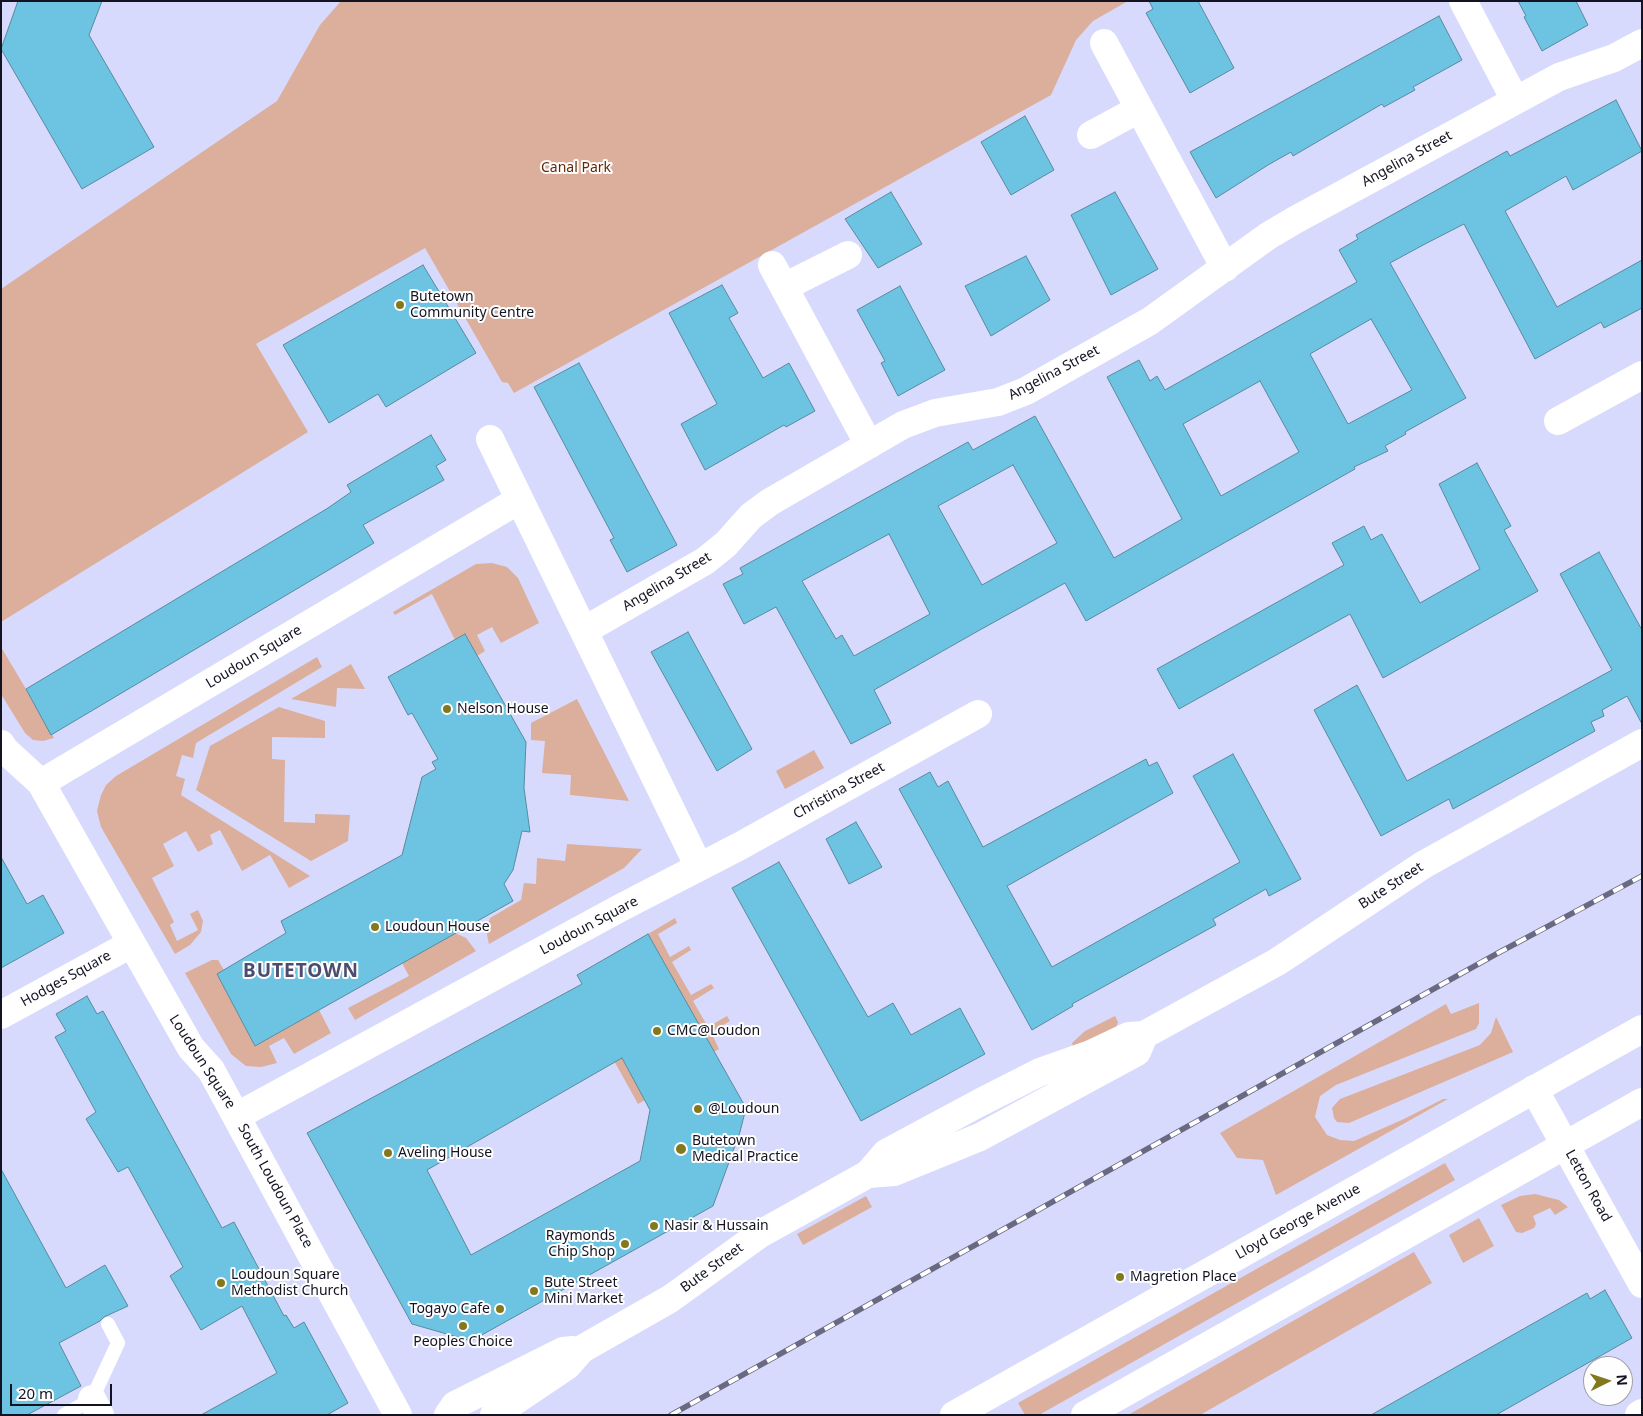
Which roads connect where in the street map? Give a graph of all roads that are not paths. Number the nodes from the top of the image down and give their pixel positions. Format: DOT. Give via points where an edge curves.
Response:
graph roads {
  1 [pos="1463,1"];
  2 [pos="1104,43"];
  3 [pos="1642,43"];
  4 [pos="1514,100"];
  5 [pos="1139,109"];
  6 [pos="1091,135"];
  7 [pos="848,255"];
  8 [pos="1225,268"];
  9 [pos="1642,375"];
  10 [pos="1558,421"];
  11 [pos="490,439"];
  12 [pos="868,445"];
  13 [pos="519,500"];
  14 [pos="585,630"];
  15 [pos="978,714"];
  16 [pos="1642,743"];
  17 [pos="1,744"];
  18 [pos="41,783"];
  19 [pos="699,867"];
  20 [pos="131,944"];
  21 [pos="1,1015"];
  22 [pos="1642,1029"];
  23 [pos="1534,1089"];
  24 [pos="1642,1102"];
  25 [pos="237,1116"];
  26 [pos="1564,1144"];
  27 [pos="1642,1284"];
  28 [pos="108,1324"];
  29 [pos="582,1349"];
  30 [pos="96,1407"];
  31 [pos="64,1415"];
  32 [pos="398,1415"];
  33 [pos="448,1415"];
  34 [pos="494,1415"];
  35 [pos="954,1415"];
  36 [pos="1086,1415"];
  1 -- 4 [label="street"];
  2 -- 5 [label="street"];
  3 -- 4 [label="street, Angelina Street" via="1614,58 1571,71"];
  4 -- 8 [label="street, Angelina Street" via="1268,236"];
  5 -- 6 [label="street"];
  5 -- 8 [label="street"];
  7 -- 12 [label="street" via="778,276"];
  8 -- 12 [label="street, Angelina Street" via="1150,321 1026,391 998,402 935,414 903,425"];
  9 -- 10 [label="street"];
  11 -- 13 [label="street"];
  12 -- 14 [label="street, Angelina Street" via="770,502 751,516 705,562"];
  13 -- 14 [label="street"];
  13 -- 18 [label="street, Loudoun Square"];
  14 -- 19 [label="street"];
  15 -- 19 [label="street, Christina Street"];
  16 -- 29 [label="street, Bute Street" via="1423,865 1277,962 1144,1035 1137,1052 980,1137 894,1172 868,1174 760,1234 670,1299"];
  17 -- 18 [label="street"];
  18 -- 20 [label="street, Loudoun Square"];
  19 -- 25 [label="street, Loudoun Square"];
  20 -- 21 [label="street, Hodges Square"];
  20 -- 25 [label="street, Loudoun Square" via="191,1048 211,1070"];
  22 -- 23 [label="street, Lloyd George Avenue"];
  23 -- 26 [label="street, Letton Road"];
  23 -- 35 [label="street, Lloyd George Avenue"];
  24 -- 26 [label="street"];
  25 -- 32 [label="street, South Loudoun Place"];
  26 -- 27 [label="street, Letton Road"];
  26 -- 36 [label="street"];
  28 -- 30 [label="lane" via="118,1343"];
  29 -- 33 [label="street, Bute Street" via="563,1351 503,1380 454,1405"];
  29 -- 34 [label="street, Bute Street" via="567,1366"];
  30 -- 31 [label="lane"];
}
